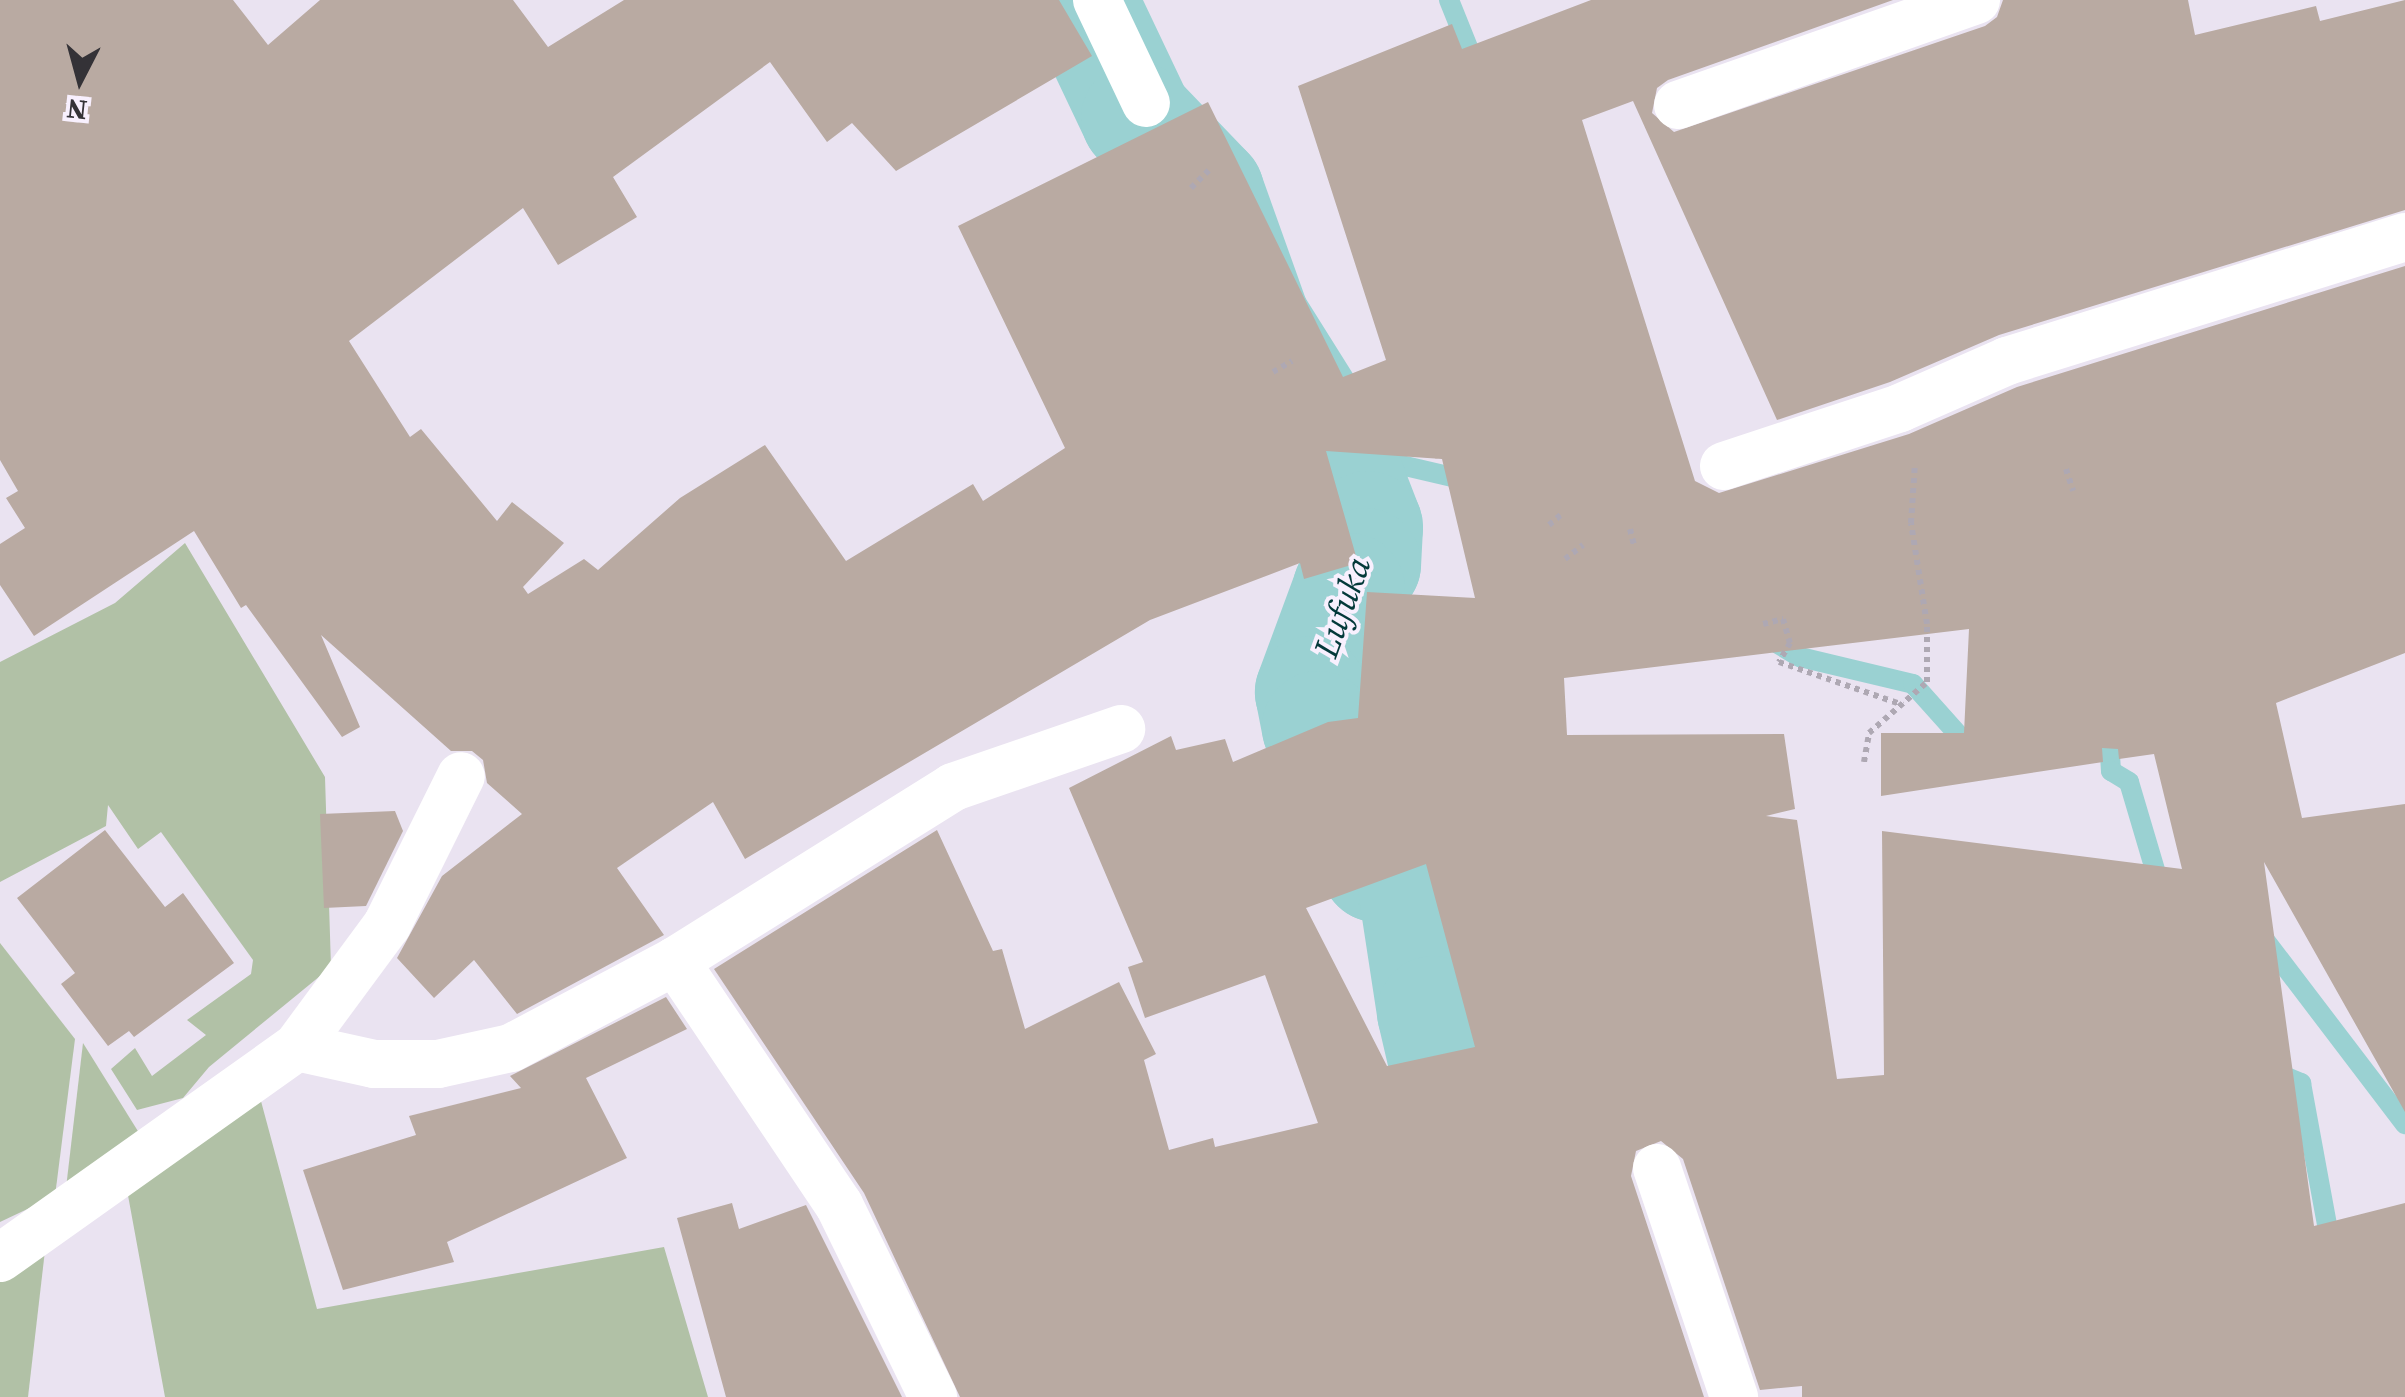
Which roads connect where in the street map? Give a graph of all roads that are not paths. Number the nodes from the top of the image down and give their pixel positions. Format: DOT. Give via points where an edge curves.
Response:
graph roads {
  1 [pos="1097,0"];
  2 [pos="1976,0"];
  3 [pos="1146,103"];
  4 [pos="1678,105"];
  5 [pos="2405,237"];
  6 [pos="1724,466"];
  7 [pos="1121,729"];
  8 [pos="461,776"];
  9 [pos="675,961"];
  10 [pos="297,1047"];
  11 [pos="1657,1168"];
  12 [pos="0,1258"];
  13 [pos="932,1397"];
  14 [pos="1734,1397"];
  1 -- 3 [label="street"];
  2 -- 4 [label="street"];
  5 -- 6 [label="street" via="2007,362 1900,408"];
  7 -- 9 [label="street" via="953,787"];
  8 -- 10 [label="street" via="387,925"];
  9 -- 10 [label="street" via="510,1048 438,1064 374,1064"];
  9 -- 13 [label="street" via="839,1205"];
  10 -- 12 [label="street"];
  11 -- 14 [label="street"];
}
